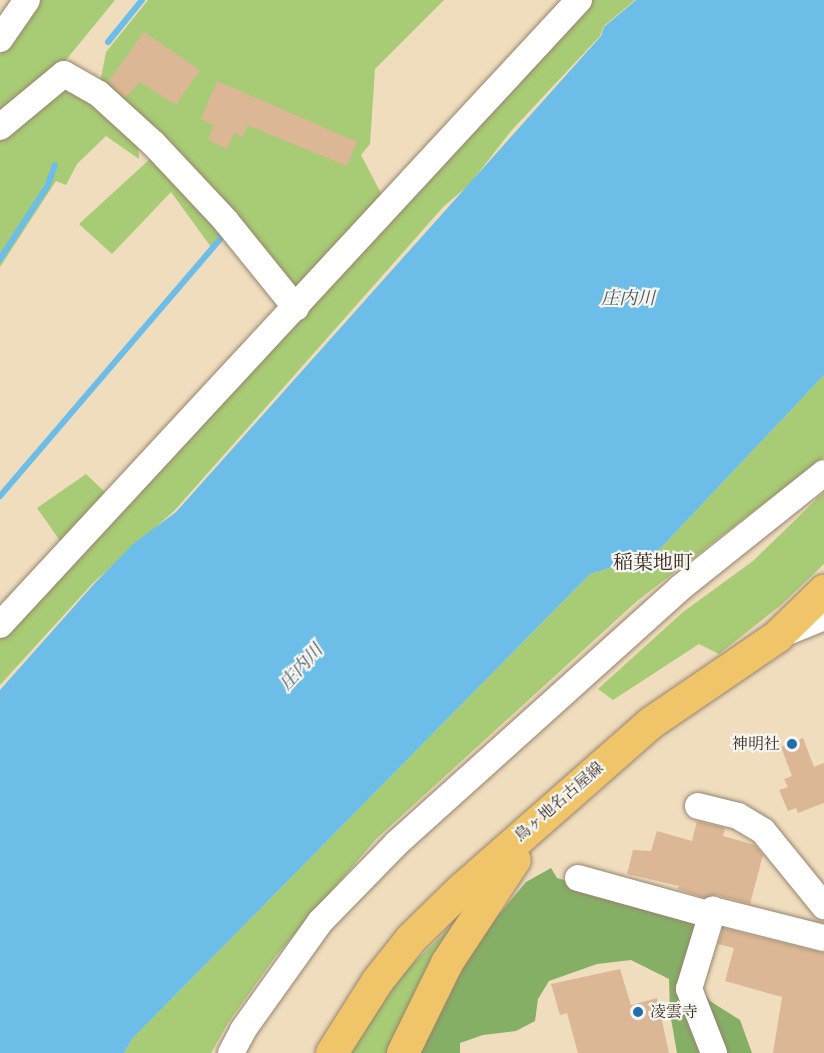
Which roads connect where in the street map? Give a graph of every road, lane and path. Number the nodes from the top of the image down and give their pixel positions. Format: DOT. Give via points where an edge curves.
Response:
graph roads {
  1 [pos="27,0"];
  2 [pos="579,0"];
  3 [pos="0,39"];
  4 [pos="0,127"];
  5 [pos="296,308"];
  6 [pos="824,473"];
  7 [pos="824,591"];
  8 [pos="824,617"];
  9 [pos="0,625"];
  10 [pos="777,637"];
  11 [pos="556,804"];
  12 [pos="698,806"];
  13 [pos="578,878"];
  14 [pos="824,906"];
  15 [pos="712,912"];
  16 [pos="824,938"];
  17 [pos="231,1053"];
  18 [pos="332,1053"];
  19 [pos="403,1053"];
  20 [pos="714,1053"];
  1 -- 3 [label="street"];
  2 -- 5 [label="street"];
  4 -- 5 [label="street" via="64,74 99,94 154,144 225,220"];
  5 -- 9 [label="street"];
  6 -- 17 [label="street" via="680,588 397,843 320,922"];
  7 -- 10 [label="main road, 鳥ヶ地名古屋線"];
  8 -- 10 [label="street"];
  10 -- 11 [label="main road, 鳥ヶ地名古屋線" via="651,723"];
  11 -- 18 [label="main road, 鳥ヶ地名古屋線" via="411,939 377,982"];
  11 -- 19 [label="main road" via="490,894 453,953"];
  12 -- 14 [label="street" via="738,816 763,831"];
  13 -- 15 [label="street"];
  15 -- 16 [label="street"];
  15 -- 20 [label="street" via="689,989"];
}
